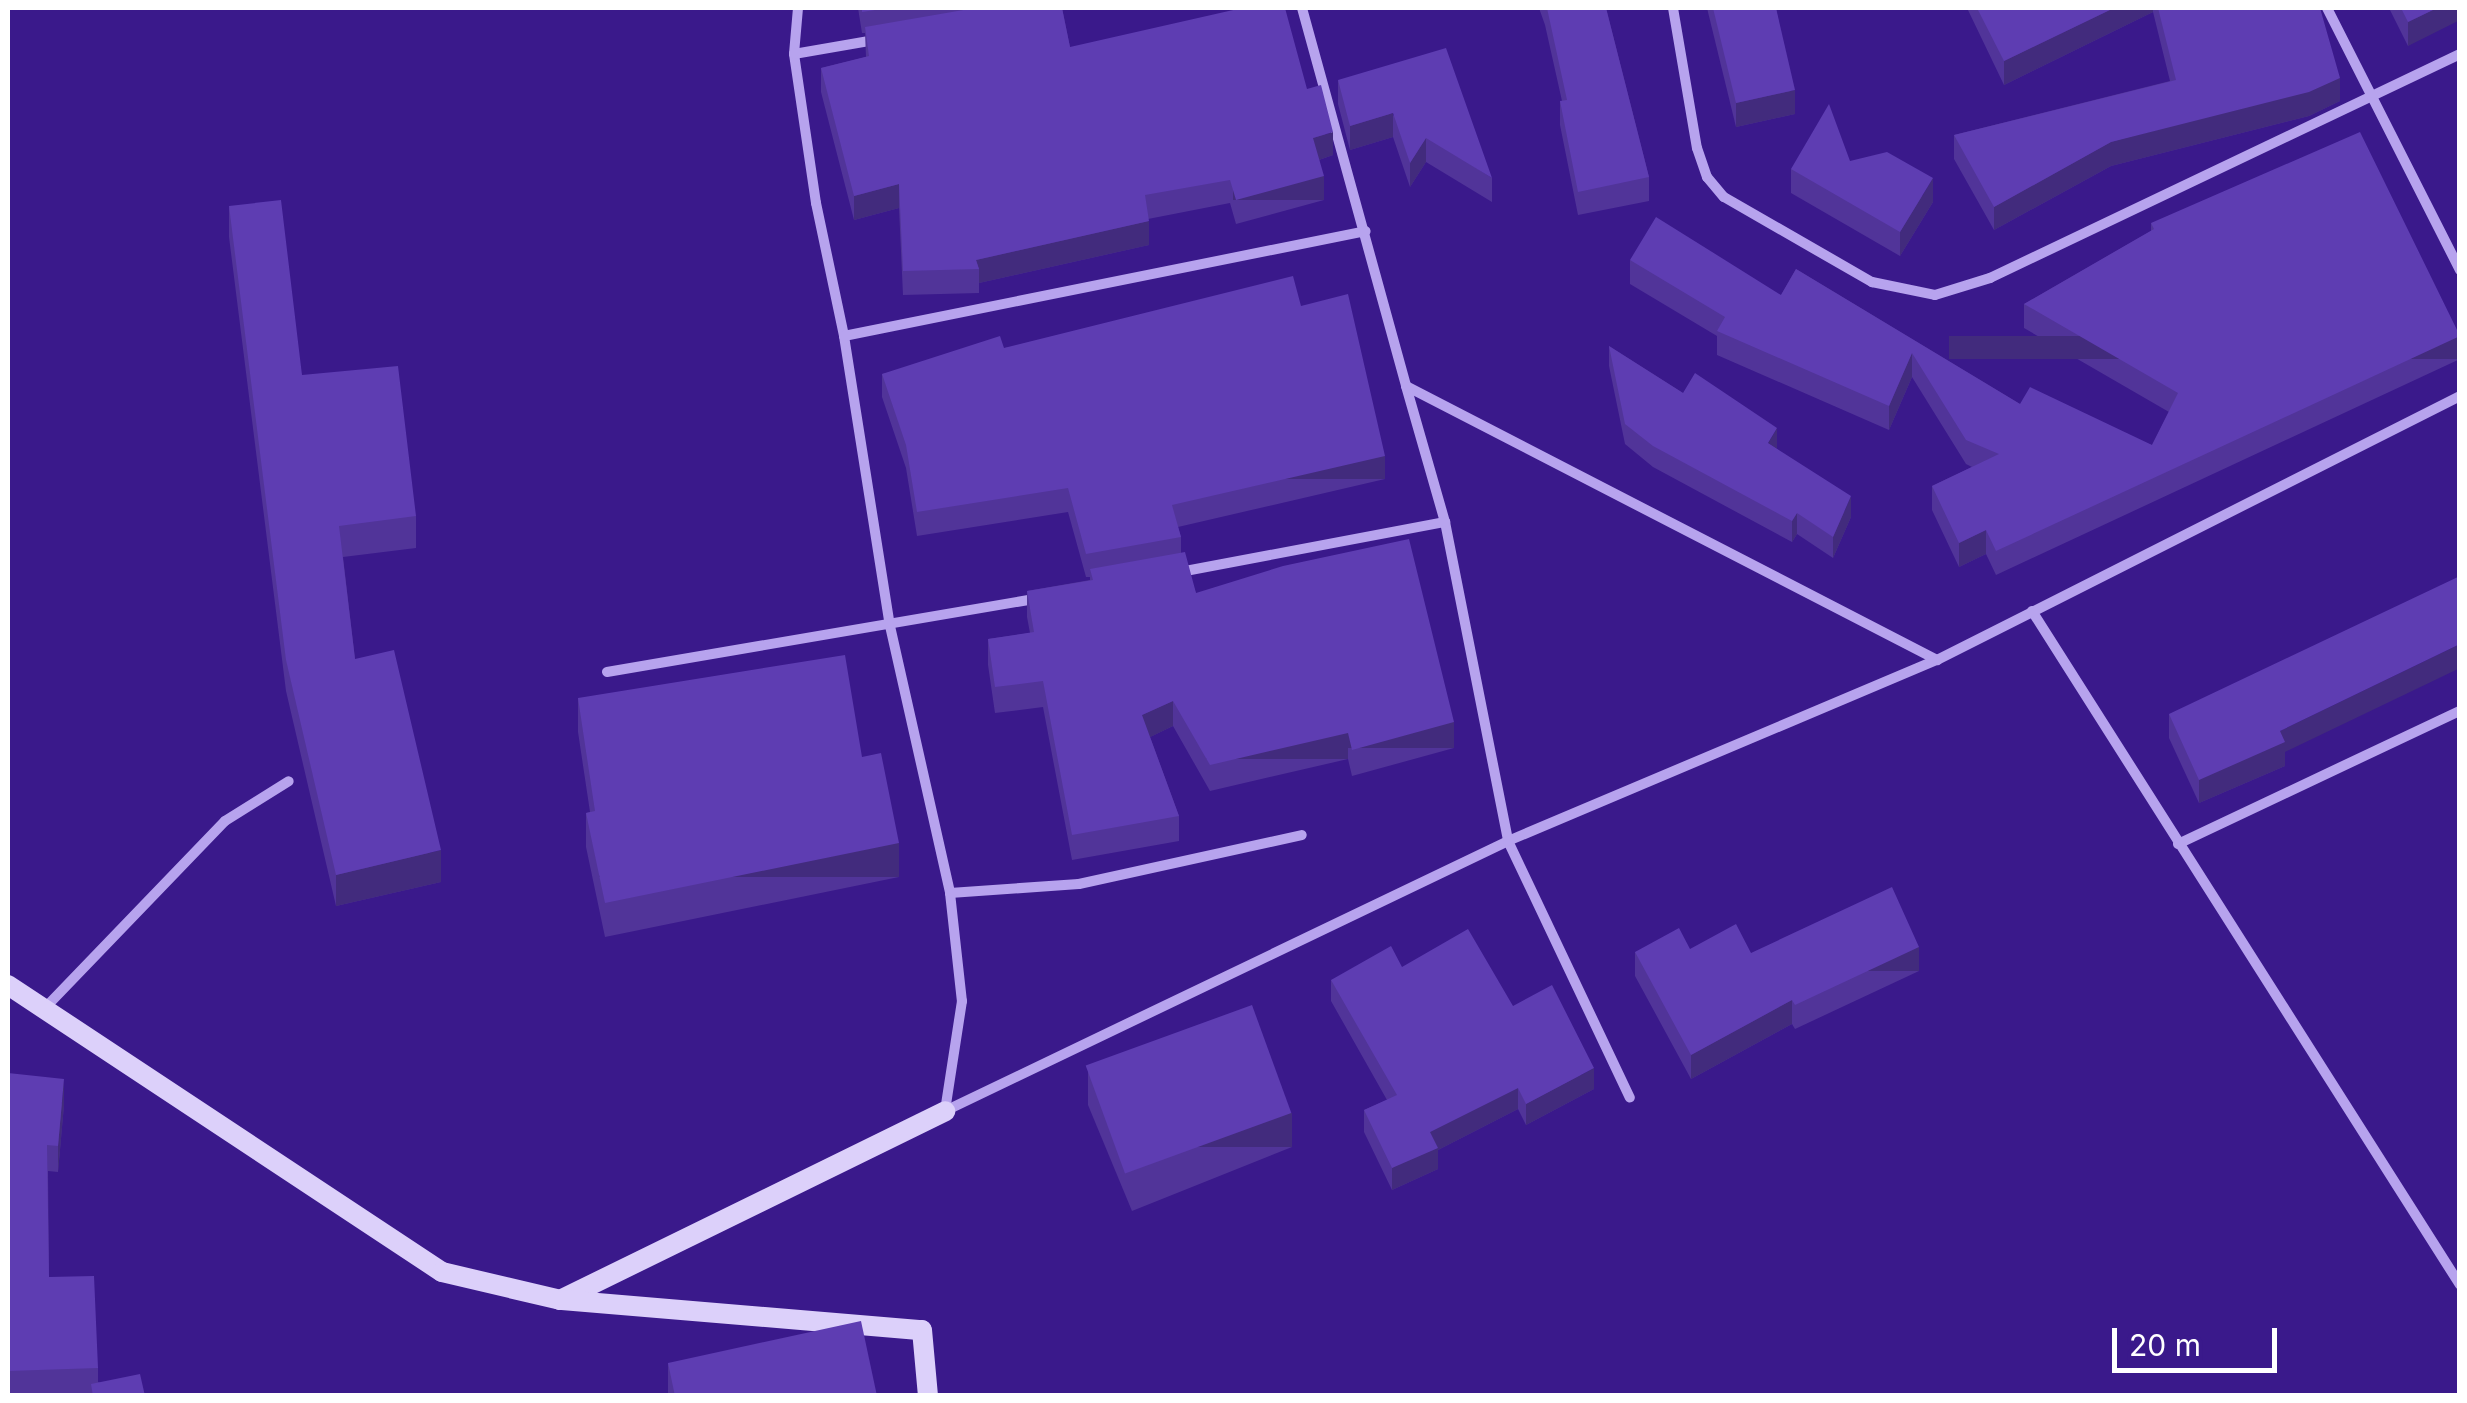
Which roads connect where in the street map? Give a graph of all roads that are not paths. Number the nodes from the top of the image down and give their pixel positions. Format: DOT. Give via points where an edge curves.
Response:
graph roads {
  1 [pos="798,8"];
  2 [pos="1302,8"];
  3 [pos="1674,8"];
  4 [pos="2326,8"];
  5 [pos="888,37"];
  6 [pos="794,54"];
  7 [pos="2460,54"];
  8 [pos="2368,96"];
  9 [pos="1366,231"];
  10 [pos="2460,270"];
  11 [pos="844,336"];
  12 [pos="1406,386"];
  13 [pos="2460,396"];
  14 [pos="1445,522"];
  15 [pos="1158,576"];
  16 [pos="1043,598"];
  17 [pos="2032,612"];
  18 [pos="890,626"];
  19 [pos="1937,660"];
  20 [pos="607,672"];
  21 [pos="2460,711"];
  22 [pos="288,781"];
  23 [pos="1302,835"];
  24 [pos="1508,840"];
  25 [pos="2178,844"];
  26 [pos="950,893"];
  27 [pos="8,985"];
  28 [pos="43,1010"];
  29 [pos="1630,1098"];
  30 [pos="946,1111"];
  31 [pos="2460,1285"];
  32 [pos="560,1300"];
  33 [pos="928,1396"];
  1 -- 6 [label="street"];
  2 -- 9 [label="street"];
  3 -- 8 [label="street" via="1707,177 1724,197 1872,282 1901,291 1963,290"];
  4 -- 8 [label="street"];
  5 -- 6 [label="street"];
  6 -- 11 [label="street"];
  7 -- 8 [label="street"];
  8 -- 10 [label="street"];
  9 -- 11 [label="street"];
  9 -- 12 [label="street"];
  11 -- 18 [label="street"];
  12 -- 14 [label="street"];
  12 -- 19 [label="street"];
  13 -- 17 [label="street"];
  14 -- 15 [label="street"];
  14 -- 24 [label="street"];
  16 -- 18 [label="street"];
  17 -- 19 [label="street"];
  17 -- 25 [label="street"];
  18 -- 20 [label="street"];
  18 -- 26 [label="street"];
  19 -- 24 [label="street"];
  21 -- 25 [label="street"];
  22 -- 28 [label="street" via="225,821"];
  23 -- 26 [label="street" via="1079,884"];
  24 -- 29 [label="street"];
  24 -- 30 [label="street"];
  25 -- 31 [label="street"];
  26 -- 30 [label="street" via="962,1002"];
  27 -- 28 [label="street"];
  28 -- 32 [label="street" via="442,1272"];
  30 -- 32 [label="street"];
  32 -- 33 [label="street" via="922,1330"];
}
